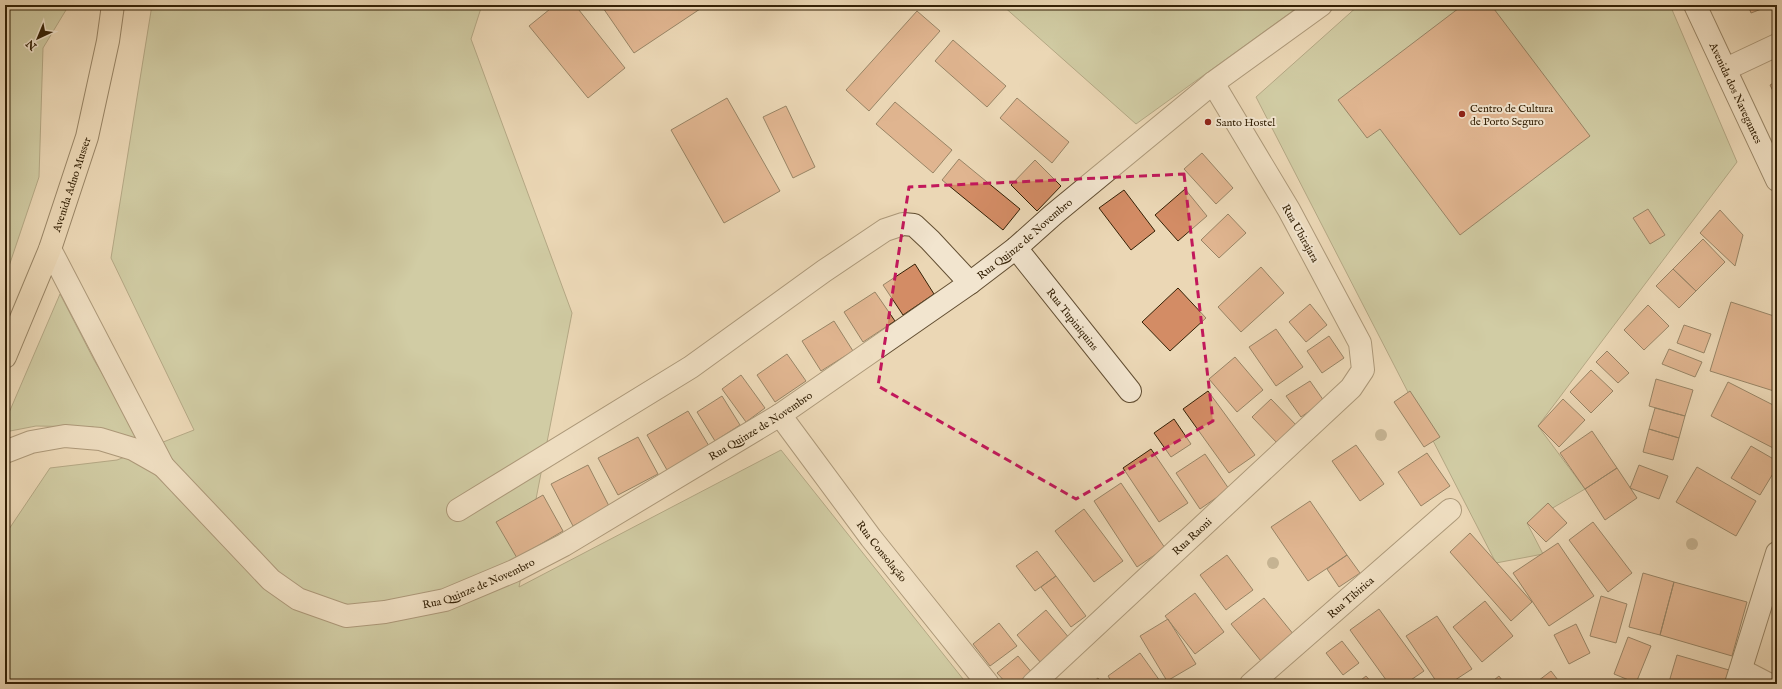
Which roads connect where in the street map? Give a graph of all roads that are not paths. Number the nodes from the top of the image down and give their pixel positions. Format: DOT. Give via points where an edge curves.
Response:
graph roads {
  1 [pos="113,5"];
  2 [pos="1321,5"];
  3 [pos="1695,5"];
  4 [pos="1777,45"];
  5 [pos="1726,69"];
  6 [pos="1213,83"];
  7 [pos="1777,180"];
  8 [pos="1016,248"];
  9 [pos="50,249"];
  10 [pos="970,283"];
  11 [pos="5,357"];
  12 [pos="1351,388"];
  13 [pos="1130,391"];
  14 [pos="780,415"];
  15 [pos="5,452"];
  16 [pos="163,466"];
  17 [pos="458,510"];
  18 [pos="1450,510"];
  19 [pos="1777,553"];
  20 [pos="1738,677"];
  21 [pos="988,684"];
  22 [pos="1033,684"];
  23 [pos="1251,684"];
  24 [pos="1768,684"];
  1 -- 9 [label="main road, Avenida Adno Musser" via="108,41 87,137"];
  2 -- 6 [label="street, Rua Quinze de Novembro"];
  3 -- 5 [label="street, Avenida dos Navegantes"];
  4 -- 5 [label="street"];
  5 -- 7 [label="street, Avenida dos Navegantes"];
  6 -- 8 [label="street, Rua Quinze de Novembro"];
  6 -- 12 [label="street, Rua Ubirajara" via="1289,210 1360,343 1363,370"];
  8 -- 10 [label="street, Rua Quinze de Novembro"];
  8 -- 13 [label="street, Rua Tupiniquins"];
  9 -- 11 [label="main road, Avenida Adno Musser"];
  9 -- 16 [label="street"];
  10 -- 14 [label="street, Rua Quinze de Novembro"];
  10 -- 17 [label="street" via="914,225 903,224 885,230 691,367"];
  12 -- 22 [label="street, Rua Raoni"];
  14 -- 16 [label="street, Rua Quinze de Novembro" via="564,545 514,571 445,600 385,612 346,616 298,599 272,580"];
  14 -- 21 [label="street, Rua Consolação" via="871,538"];
  15 -- 16 [label="street" via="31,442 66,436 100,439 133,449"];
  18 -- 23 [label="street, Rua Tibirica"];
  19 -- 20 [label="street"];
  20 -- 24 [label="street"];
}
